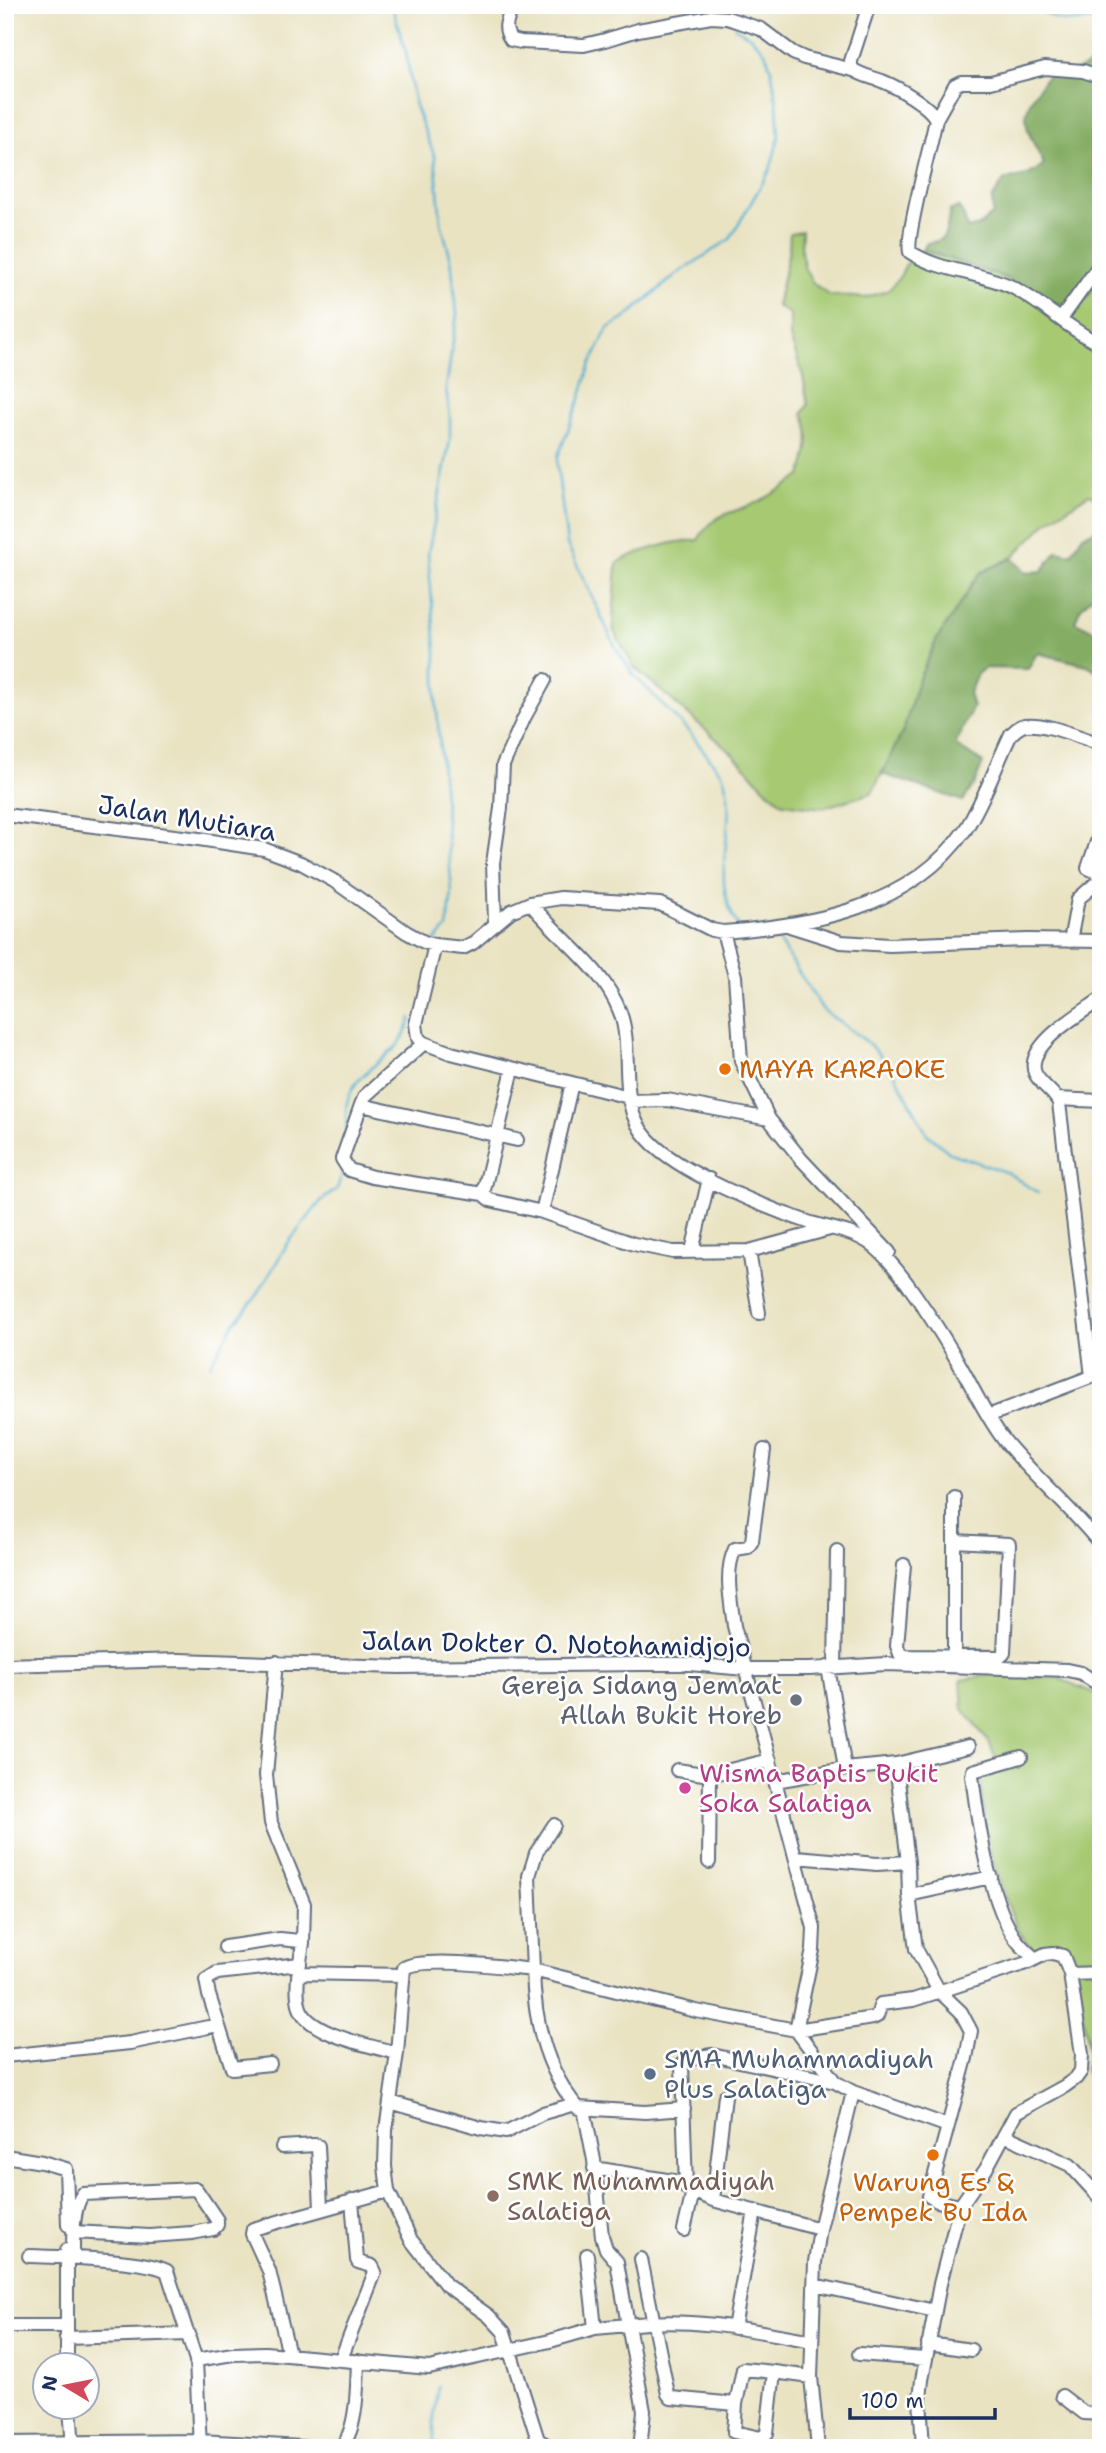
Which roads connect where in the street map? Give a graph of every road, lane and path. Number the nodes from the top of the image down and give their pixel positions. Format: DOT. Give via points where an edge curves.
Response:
graph roads {
  1 [pos="513,5"];
  2 [pos="869,5"];
  3 [pos="706,12"];
  4 [pos="853,70"];
  5 [pos="1101,77"];
  6 [pos="936,119"];
  7 [pos="1101,263"];
  8 [pos="1061,319"];
  9 [pos="1101,345"];
  10 [pos="545,680"];
  11 [pos="1101,744"];
  12 [pos="5,815"];
  13 [pos="1101,830"];
  14 [pos="1101,877"];
  15 [pos="530,902"];
  16 [pos="495,922"];
  17 [pos="786,925"];
  18 [pos="723,932"];
  19 [pos="1070,941"];
  20 [pos="1101,941"];
  21 [pos="433,944"];
  22 [pos="1101,999"];
  23 [pos="424,1043"];
  24 [pos="513,1069"];
  25 [pos="572,1083"];
  26 [pos="629,1099"];
  27 [pos="1057,1099"];
  28 [pos="1101,1101"];
  29 [pos="361,1105"];
  30 [pos="769,1119"];
  31 [pos="499,1136"];
  32 [pos="516,1140"];
  33 [pos="709,1179"];
  34 [pos="483,1194"];
  35 [pos="542,1212"];
  36 [pos="833,1228"];
  37 [pos="692,1251"];
  38 [pos="749,1251"];
  39 [pos="898,1271"];
  40 [pos="759,1313"];
  41 [pos="1096,1374"];
  42 [pos="988,1416"];
  43 [pos="764,1450"];
  44 [pos="954,1497"];
  45 [pos="955,1541"];
  46 [pos="1101,1545"];
  47 [pos="837,1551"];
  48 [pos="904,1565"];
  49 [pos="954,1660"];
  50 [pos="276,1662"];
  51 [pos="5,1665"];
  52 [pos="832,1667"];
  53 [pos="745,1669"];
  54 [pos="1101,1686"];
  55 [pos="968,1747"];
  56 [pos="1021,1757"];
  57 [pos="770,1760"];
  58 [pos="896,1765"];
  59 [pos="845,1769"];
  60 [pos="677,1770"];
  61 [pos="710,1775"];
  62 [pos="775,1781"];
  63 [pos="554,1825"];
  64 [pos="796,1857"];
  65 [pos="709,1862"];
  66 [pos="908,1862"];
  67 [pos="991,1877"];
  68 [pos="909,1895"];
  69 [pos="303,1942"];
  70 [pos="225,1947"];
  71 [pos="1035,1959"];
  72 [pos="300,1969"];
  73 [pos="533,1970"];
  74 [pos="1101,1973"];
  75 [pos="1070,1974"];
  76 [pos="403,1975"];
  77 [pos="939,1991"];
  78 [pos="218,2025"];
  79 [pos="796,2030"];
  80 [pos="397,2053"];
  81 [pos="5,2056"];
  82 [pos="270,2064"];
  83 [pos="835,2082"];
  84 [pos="853,2092"];
  85 [pos="725,2096"];
  86 [pos="390,2102"];
  87 [pos="580,2107"];
  88 [pos="684,2109"];
  89 [pos="948,2126"];
  90 [pos="1004,2135"];
  91 [pos="282,2147"];
  92 [pos="5,2156"];
  93 [pos="594,2168"];
  94 [pos="689,2188"];
  95 [pos="388,2192"];
  96 [pos="1101,2199"];
  97 [pos="352,2200"];
  98 [pos="713,2200"];
  99 [pos="960,2206"];
  100 [pos="321,2208"];
  101 [pos="755,2211"];
  102 [pos="820,2229"];
  103 [pos="684,2230"];
  104 [pos="73,2232"];
  105 [pos="587,2255"];
  106 [pos="29,2256"];
  107 [pos="70,2258"];
  108 [pos="641,2259"];
  109 [pos="814,2285"];
  110 [pos="935,2311"];
  111 [pos="653,2322"];
  112 [pos="628,2325"];
  113 [pos="5,2326"];
  114 [pos="595,2328"];
  115 [pos="734,2328"];
  116 [pos="66,2332"];
  117 [pos="189,2334"];
  118 [pos="812,2341"];
  119 [pos="928,2344"];
  120 [pos="511,2349"];
  121 [pos="971,2350"];
  122 [pos="67,2352"];
  123 [pos="289,2354"];
  124 [pos="859,2354"];
  125 [pos="341,2359"];
  126 [pos="925,2359"];
  127 [pos="196,2360"];
  128 [pos="358,2361"];
  129 [pos="774,2372"];
  130 [pos="811,2377"];
  131 [pos="1062,2396"];
  132 [pos="736,2404"];
  133 [pos="1101,2414"];
  134 [pos="71,2422"];
  135 [pos="5,2443"];
  136 [pos="200,2444"];
  137 [pos="536,2444"];
  138 [pos="73,2445"];
  139 [pos="645,2447"];
  140 [pos="318,2448"];
  141 [pos="339,2448"];
  142 [pos="552,2448"];
  143 [pos="818,2448"];
  144 [pos="923,2448"];
  1 -- 3 [label="street" via="506,20 511,40 555,45 584,45"];
  2 -- 4 [label="street" via="851,61"];
  3 -- 4 [label="street" via="761,29 804,58"];
  4 -- 6 [label="street" via="889,84"];
  5 -- 6 [label="street" via="1045,68 990,82 961,82"];
  6 -- 8 [label="street" via="909,250 1011,287"];
  7 -- 8 [label="street"];
  8 -- 9 [label="street"];
  10 -- 16 [label="street" via="503,765 493,863"];
  11 -- 17 [label="street, Jalan Mutiara" via="1043,727 1019,727 967,827 934,864 904,886 857,909"];
  12 -- 21 [label="street, Jalan Mutiara" via="264,849 334,881 406,932"];
  13 -- 14 [label="street" via="1088,868"];
  14 -- 19 [label="street" via="1078,899"];
  15 -- 16 [label="street, Jalan Mutiara"];
  15 -- 18 [label="street, Jalan Mutiara" via="561,898 652,902"];
  15 -- 26 [label="street" via="608,988 624,1030"];
  16 -- 21 [label="street, Jalan Mutiara" via="463,948"];
  17 -- 18 [label="street, Jalan Mutiara"];
  17 -- 19 [label="street" via="841,942 890,945"];
  18 -- 30 [label="street" via="734,976 741,1061"];
  19 -- 20 [label="street"];
  21 -- 23 [label="street" via="416,1024 418,1038"];
  22 -- 27 [label="street" via="1050,1036 1036,1055 1033,1066 1037,1076"];
  23 -- 24 [label="street"];
  23 -- 29 [label="street" via="365,1096"];
  24 -- 25 [label="street"];
  24 -- 31 [label="street"];
  25 -- 26 [label="street"];
  25 -- 35 [label="street"];
  26 -- 30 [label="street" via="667,1100"];
  26 -- 33 [label="street" via="639,1128 656,1147"];
  27 -- 28 [label="street"];
  27 -- 41 [label="street"];
  29 -- 31 [label="street"];
  29 -- 34 [label="street" via="342,1159 349,1170"];
  30 -- 39 [label="street" via="887,1248"];
  31 -- 32 [label="street"];
  31 -- 34 [label="street"];
  33 -- 36 [label="street" via="785,1214"];
  33 -- 37 [label="street"];
  34 -- 35 [label="street" via="490,1200"];
  35 -- 37 [label="street" via="634,1244"];
  36 -- 38 [label="street"];
  36 -- 39 [label="street" via="862,1239"];
  37 -- 38 [label="street"];
  38 -- 40 [label="street"];
  39 -- 42 [label="street" via="941,1332"];
  41 -- 42 [label="street"];
  42 -- 46 [label="street"];
  43 -- 53 [label="street" via="752,1541 733,1551 729,1583"];
  44 -- 45 [label="street"];
  45 -- 49 [label="street"];
  45 -- 49 [label="street" via="1005,1542 1010,1547 1004,1653"];
  47 -- 52 [label="street"];
  48 -- 49 [label="street" via="900,1654"];
  49 -- 52 [label="street, Jalan Dokter O. Notohamidjojo"];
  49 -- 54 [label="street, Jalan Dokter O. Notohamidjojo" via="1066,1670 1081,1673"];
  50 -- 51 [label="street, Jalan Dokter O. Notohamidjojo"];
  50 -- 53 [label="street, Jalan Dokter O. Notohamidjojo" via="399,1667 690,1664"];
  50 -- 69 [label="street" via="266,1775 271,1823 304,1905"];
  52 -- 53 [label="street, Jalan Dokter O. Notohamidjojo"];
  52 -- 59 [label="street"];
  53 -- 57 [label="street"];
  55 -- 58 [label="street"];
  56 -- 67 [label="street" via="972,1773"];
  57 -- 61 [label="street"];
  57 -- 62 [label="street"];
  58 -- 59 [label="street"];
  58 -- 66 [label="street"];
  59 -- 62 [label="street"];
  60 -- 61 [label="street"];
  61 -- 65 [label="street"];
  62 -- 64 [label="street"];
  63 -- 73 [label="street" via="536,1853 529,1877"];
  64 -- 66 [label="street"];
  64 -- 79 [label="street" via="815,1934"];
  66 -- 68 [label="street"];
  67 -- 68 [label="street"];
  67 -- 71 [label="street" via="1011,1933"];
  68 -- 77 [label="street" via="916,1949"];
  69 -- 70 [label="street" via="279,1939"];
  69 -- 72 [label="street"];
  71 -- 75 [label="street" via="1061,1954"];
  71 -- 77 [label="street"];
  72 -- 76 [label="street"];
  72 -- 78 [label="street" via="210,1977 206,1980"];
  72 -- 80 [label="street" via="300,2006 311,2023"];
  73 -- 76 [label="street" via="420,1964 405,1966"];
  73 -- 79 [label="street" via="695,2011"];
  73 -- 87 [label="street" via="543,2046"];
  74 -- 75 [label="street"];
  75 -- 90 [label="street" via="1081,2071 1065,2086 1016,2113"];
  76 -- 80 [label="street"];
  77 -- 79 [label="street" via="881,2004 873,2018"];
  77 -- 89 [label="street" via="961,2012 971,2031"];
  78 -- 81 [label="street" via="130,2043"];
  78 -- 82 [label="street" via="232,2068"];
  79 -- 83 [label="street"];
  80 -- 86 [label="street"];
  83 -- 84 [label="street"];
  83 -- 88 [label="street" via="707,2055 682,2066"];
  84 -- 89 [label="street"];
  84 -- 102 [label="street"];
  85 -- 98 [label="street"];
  86 -- 87 [label="street" via="506,2132 543,2113"];
  86 -- 95 [label="street"];
  87 -- 88 [label="street" via="645,2112"];
  87 -- 93 [label="street"];
  88 -- 94 [label="street"];
  89 -- 99 [label="street" via="929,2196"];
  90 -- 96 [label="street" via="1070,2165"];
  90 -- 99 [label="street"];
  91 -- 100 [label="street" via="318,2146"];
  92 -- 107 [label="street" via="66,2169"];
  93 -- 94 [label="street"];
  93 -- 112 [label="street" via="602,2236 617,2262"];
  94 -- 98 [label="street"];
  94 -- 103 [label="street"];
  95 -- 97 [label="street"];
  95 -- 120 [label="street" via="424,2258 446,2285 497,2324"];
  97 -- 100 [label="street"];
  97 -- 125 [label="street" via="357,2260 375,2272"];
  98 -- 101 [label="street"];
  99 -- 110 [label="street"];
  100 -- 123 [label="street" via="254,2227 252,2232 269,2272"];
  101 -- 102 [label="street"];
  101 -- 115 [label="street"];
  102 -- 109 [label="street"];
  104 -- 104 [label="street" via="79,2198 86,2194 196,2189 217,2220 214,2229 170,2235"];
  104 -- 107 [label="street"];
  105 -- 114 [label="street"];
  106 -- 107 [label="street"];
  107 -- 116 [label="street"];
  107 -- 117 [label="street" via="165,2269"];
  108 -- 111 [label="street"];
  109 -- 110 [label="street"];
  109 -- 118 [label="street"];
  110 -- 119 [label="street"];
  111 -- 112 [label="street"];
  111 -- 115 [label="street"];
  111 -- 132 [label="street" via="670,2397"];
  112 -- 114 [label="street"];
  112 -- 139 [label="street" via="644,2411"];
  113 -- 116 [label="street"];
  114 -- 120 [label="street"];
  115 -- 118 [label="street"];
  116 -- 117 [label="street"];
  116 -- 122 [label="street"];
  117 -- 127 [label="street"];
  118 -- 130 [label="street"];
  119 -- 121 [label="street"];
  119 -- 126 [label="street"];
  120 -- 128 [label="street" via="429,2368"];
  120 -- 137 [label="street"];
  123 -- 125 [label="street"];
  123 -- 127 [label="street" via="250,2353"];
  124 -- 126 [label="street"];
  125 -- 128 [label="street"];
  126 -- 144 [label="street" via="920,2399"];
  127 -- 136 [label="street"];
  128 -- 141 [label="street" via="349,2437"];
  129 -- 130 [label="street"];
  129 -- 132 [label="street" via="743,2368"];
  129 -- 132 [label="street" via="765,2437 734,2432"];
  130 -- 143 [label="street"];
  131 -- 133 [label="street" via="1084,2413"];
  134 -- 138 [label="street"];
  135 -- 138 [label="street"];
  136 -- 138 [label="street"];
  136 -- 140 [label="street"];
  137 -- 142 [label="street"];
}
